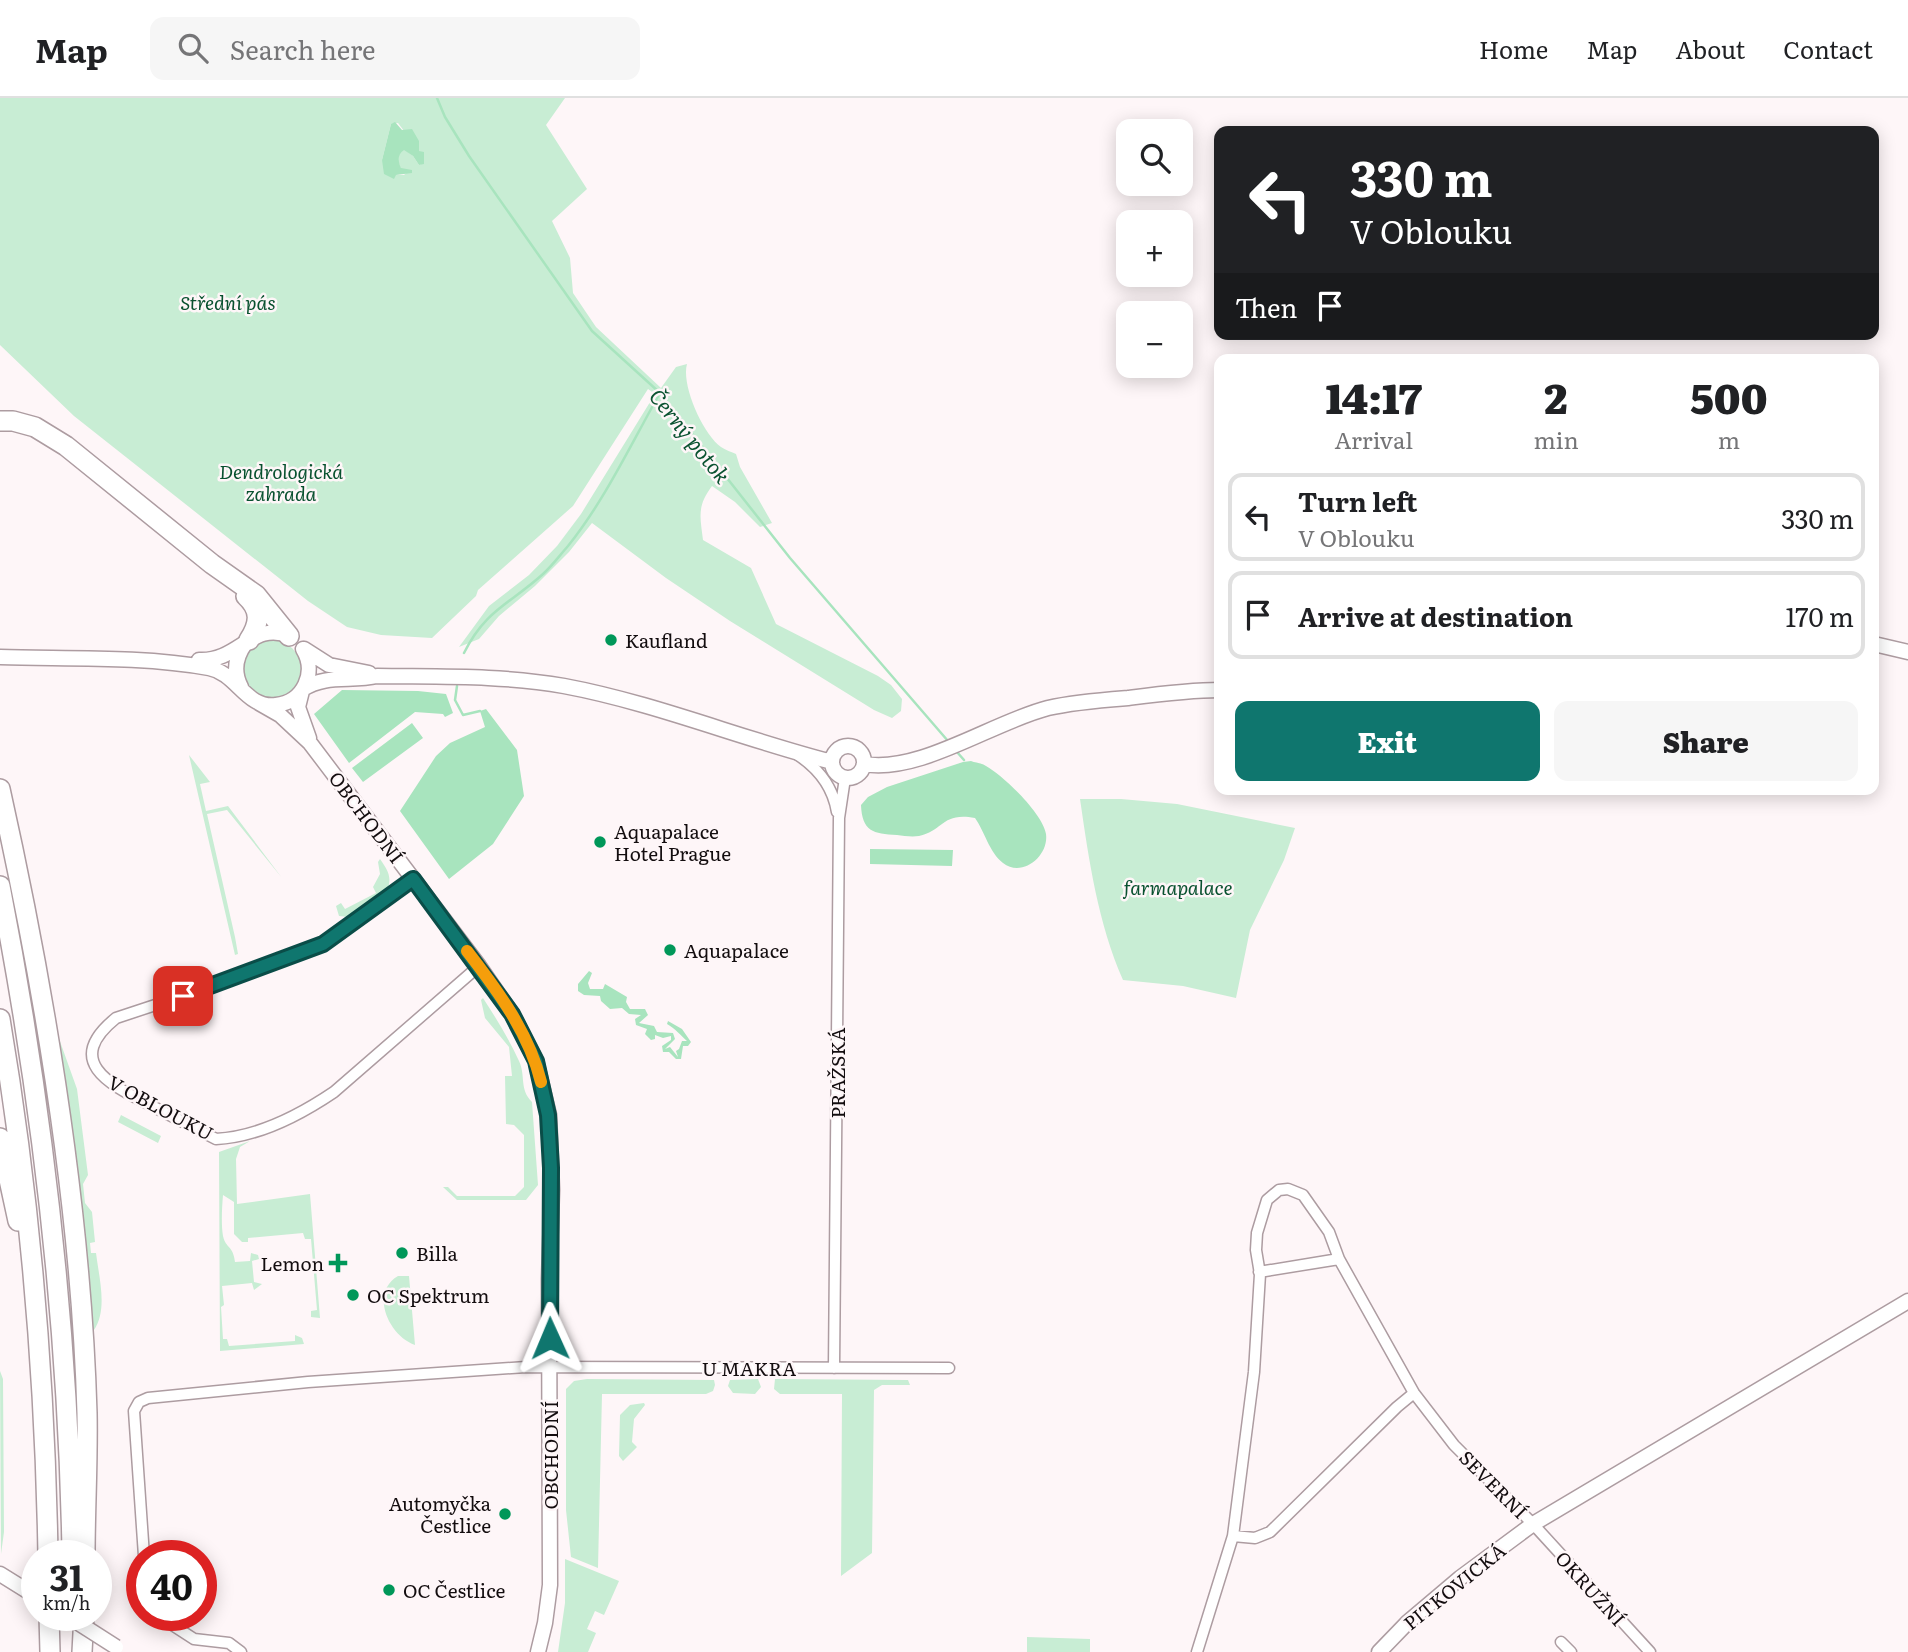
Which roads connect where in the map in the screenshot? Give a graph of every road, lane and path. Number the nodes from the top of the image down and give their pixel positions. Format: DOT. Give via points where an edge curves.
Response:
graph roads {
  1 [pos="0,421"];
  2 [pos="0,432"];
  3 [pos="56,439"];
  4 [pos="212,564"];
  5 [pos="247,642"];
  6 [pos="296,642"];
  7 [pos="1879,645"];
  8 [pos="1908,652"];
  9 [pos="0,657"];
  10 [pos="177,664"];
  11 [pos="377,676"];
  12 [pos="242,690"];
  13 [pos="302,690"];
  14 [pos="1214,690"];
  15 [pos="259,703"];
  16 [pos="310,743"];
  17 [pos="787,750"];
  18 [pos="832,762"];
  19 [pos="864,764"];
  20 [pos="845,778"];
  21 [pos="0,789"];
  22 [pos="839,818"];
  23 [pos="413,879"];
  24 [pos="0,886"];
  25 [pos="479,966"];
  26 [pos="0,1019"];
  27 [pos="0,1138"];
  28 [pos="1339,1259"];
  29 [pos="1259,1272"];
  30 [pos="36,1297"];
  31 [pos="1908,1301"];
  32 [pos="550,1367"];
  33 [pos="834,1368"];
  34 [pos="948,1368"];
  35 [pos="1414,1393"];
  36 [pos="1533,1524"];
  37 [pos="1233,1536"];
  38 [pos="48,1540"];
  39 [pos="71,1540"];
  40 [pos="85,1540"];
  41 [pos="143,1540"];
  42 [pos="0,1574"];
  43 [pos="21,1587"];
  44 [pos="49,1631"];
  45 [pos="73,1631"];
  46 [pos="83,1631"];
  47 [pos="91,1631"];
  48 [pos="182,1631"];
  49 [pos="1561,1642"];
  50 [pos="120,1649"];
  51 [pos="50,1652"];
  52 [pos="73,1652"];
  53 [pos="82,1652"];
  54 [pos="241,1652"];
  55 [pos="538,1652"];
  56 [pos="1197,1652"];
  57 [pos="1380,1652"];
  58 [pos="1571,1652"];
  59 [pos="1650,1652"];
  1 -- 3 [label="highway" via="24,423"];
  2 -- 3 [label="highway" via="25,430"];
  3 -- 4 [label="highway"];
  4 -- 5 [label="highway" via="256,607 257,622"];
  4 -- 6 [label="highway" via="262,601"];
  5 -- 6 [label="street" via="268,632"];
  5 -- 10 [label="street" via="221,658"];
  5 -- 12 [label="street" via="235,668"];
  6 -- 11 [label="street" via="328,665"];
  6 -- 13 [label="street" via="309,668"];
  7 -- 8 [label="street"];
  9 -- 10 [label="street"];
  10 -- 12 [label="street" via="215,670"];
  11 -- 13 [label="street" via="326,679"];
  11 -- 17 [label="street" via="504,678 564,686 652,707"];
  12 -- 15 [label="street"];
  13 -- 15 [label="street" via="281,705"];
  13 -- 16 [label="street, OBCHODNÍ" via="299,714"];
  14 -- 19 [label="street" via="1048,708 895,765"];
  15 -- 16 [label="street, OBCHODNÍ" via="280,715"];
  16 -- 23 [label="street, OBCHODNÍ"];
  17 -- 18 [label="street"];
  17 -- 22 [label="street" via="822,776"];
  18 -- 19 [label="street" via="836,751 850,745 861,752"];
  18 -- 20 [label="street" via="837,774"];
  19 -- 20 [label="street" via="859,774"];
  20 -- 22 [label="street, PRAŽSKÁ"];
  21 -- 40 [label="highway" via="31,936 76,1257 87,1410"];
  22 -- 33 [label="street, PRAŽSKÁ"];
  23 -- 25 [label="street, OBCHODNÍ"];
  23 -- 25 [label="street, V OBLOUKU" via="323,944 116,1017 94,1043 97,1070 112,1085 216,1139 235,1138 312,1107 334,1092"];
  24 -- 39 [label="highway" via="47,1177 64,1356"];
  25 -- 32 [label="street, OBCHODNÍ" via="512,1014 536,1061 548,1115"];
  26 -- 30 [label="highway"];
  27 -- 30 [label="highway"];
  28 -- 29 [label="street"];
  28 -- 29 [label="street, SEVERNÍ" via="1329,1232 1303,1195 1279,1190 1267,1200 1258,1233"];
  28 -- 35 [label="street, SEVERNÍ"];
  29 -- 37 [label="street" via="1254,1373"];
  30 -- 38 [label="highway"];
  31 -- 36 [label="street, PITKOVICKÁ"];
  32 -- 33 [label="street, U MAKRA"];
  32 -- 41 [label="street, U MAKRA" via="308,1382 143,1399 134,1410"];
  32 -- 55 [label="street, OBCHODNÍ" via="550,1585"];
  33 -- 34 [label="street, U MAKRA"];
  35 -- 36 [label="street, SEVERNÍ" via="1454,1445"];
  35 -- 37 [label="street" via="1270,1532 1255,1538"];
  36 -- 57 [label="street, PITKOVICKÁ" via="1460,1578"];
  36 -- 59 [label="street, OKRUŽNÍ"];
  37 -- 56 [label="street"];
  42 -- 43 [label="street"];
  44 -- 51 [label="highway"];
  45 -- 52 [label="highway"];
  46 -- 53 [label="highway"];
  47 -- 50 [label="street, bridge"];
  48 -- 54 [label="street" via="194,1639 229,1643"];
  49 -- 58 [label="street"];
}
